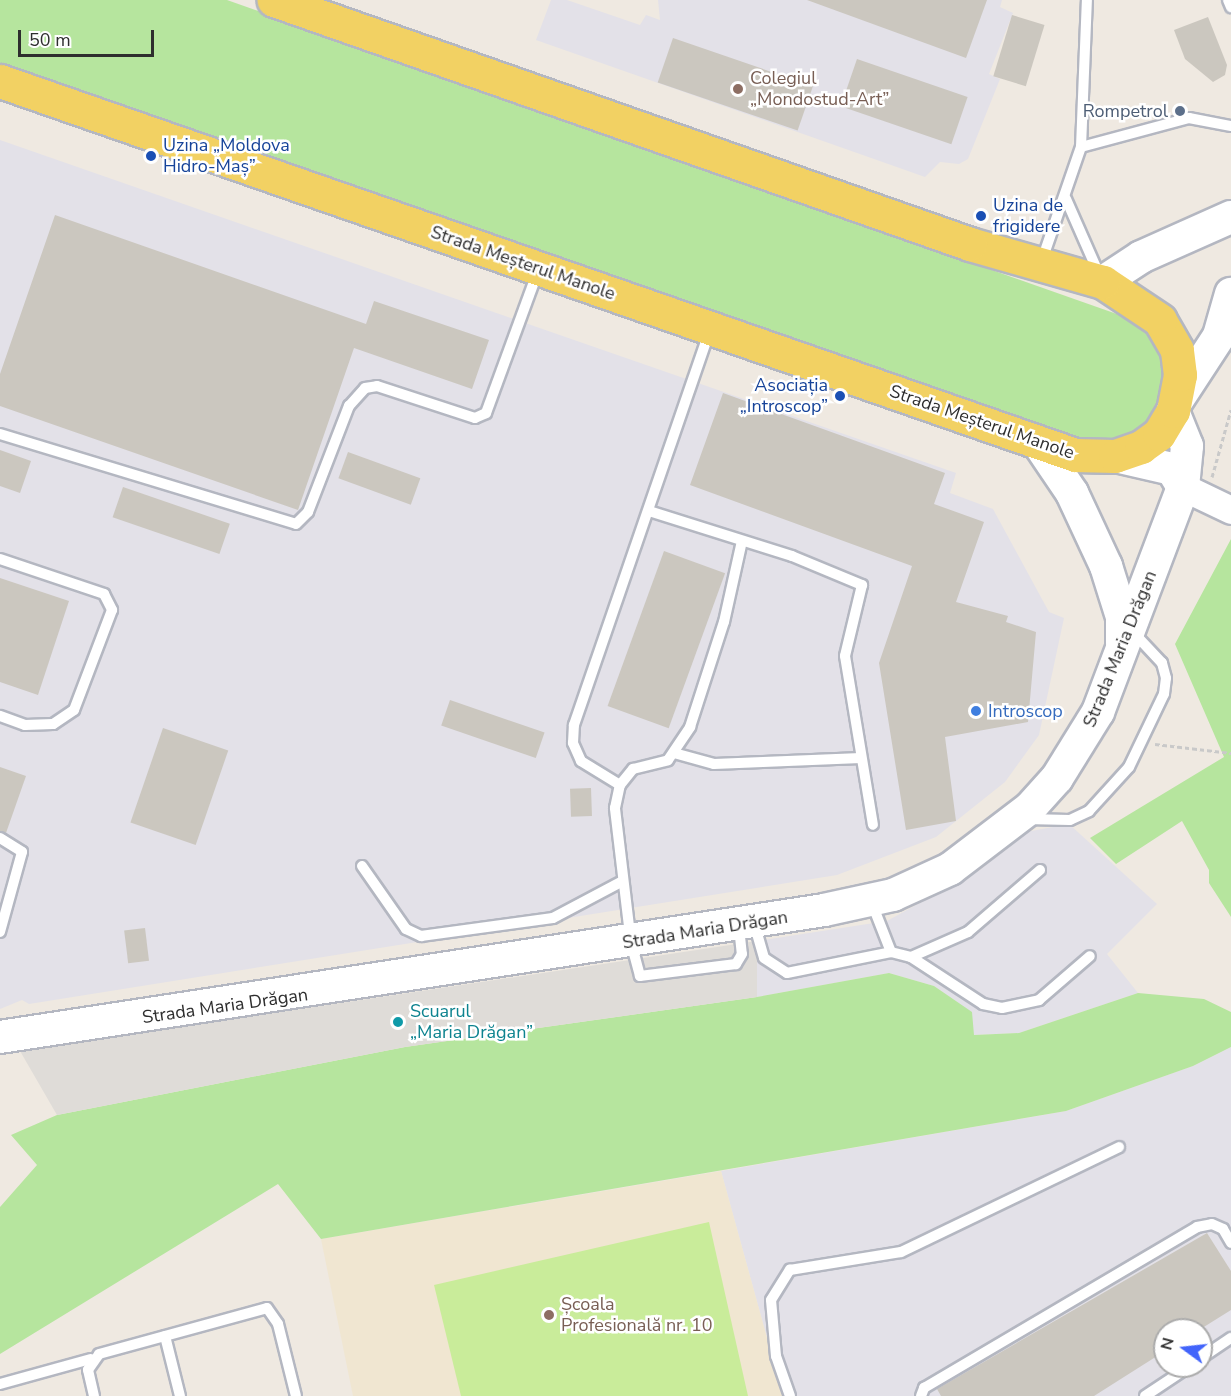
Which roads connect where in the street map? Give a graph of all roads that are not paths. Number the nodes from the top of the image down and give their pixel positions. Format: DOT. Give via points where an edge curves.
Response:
graph roads {
  1 [pos="274,0"];
  2 [pos="1087,0"];
  3 [pos="1228,0"];
  4 [pos="1231,7"];
  5 [pos="0,81"];
  6 [pos="1231,126"];
  7 [pos="1081,147"];
  8 [pos="1066,199"];
  9 [pos="1231,217"];
  10 [pos="1040,265"];
  11 [pos="540,268"];
  12 [pos="1103,282"];
  13 [pos="1231,294"];
  14 [pos="711,328"];
  15 [pos="1176,405"];
  16 [pos="0,434"];
  17 [pos="1039,444"];
  18 [pos="1115,456"];
  19 [pos="1197,484"];
  20 [pos="1231,510"];
  21 [pos="649,511"];
  22 [pos="742,541"];
  23 [pos="0,559"];
  24 [pos="1126,641"];
  25 [pos="0,716"];
  26 [pos="674,753"];
  27 [pos="861,758"];
  28 [pos="620,785"];
  29 [pos="1019,817"];
  30 [pos="873,825"];
  31 [pos="0,838"];
  32 [pos="362,866"];
  33 [pos="1040,870"];
  34 [pos="623,881"];
  35 [pos="871,901"];
  36 [pos="746,924"];
  37 [pos="0,932"];
  38 [pos="631,943"];
  39 [pos="891,952"];
  40 [pos="1090,956"];
  41 [pos="911,957"];
  42 [pos="0,1037"];
  43 [pos="1119,1147"];
  44 [pos="1231,1243"];
  45 [pos="165,1336"];
  46 [pos="1231,1338"];
  47 [pos="1213,1350"];
  48 [pos="91,1359"];
  49 [pos="1172,1378"];
  50 [pos="0,1383"];
  51 [pos="94,1396"];
  52 [pos="180,1396"];
  53 [pos="296,1396"];
  54 [pos="790,1396"];
  55 [pos="921,1396"];
  56 [pos="1145,1396"];
  1 -- 10 [label="main road"];
  2 -- 7 [label="lane"];
  3 -- 4 [label="lane"];
  5 -- 11 [label="main road, Strada Meșterul Manole"];
  6 -- 7 [label="lane" via="1189,117"];
  7 -- 8 [label="lane"];
  8 -- 10 [label="lane"];
  8 -- 12 [label="lane"];
  9 -- 12 [label="main road" via="1141,256"];
  10 -- 12 [label="main road"];
  11 -- 14 [label="main road, Strada Meșterul Manole"];
  11 -- 16 [label="lane" via="486,413 475,418 377,386 365,388 349,406 308,512 296,524"];
  12 -- 15 [label="main road" via="1160,320 1177,350"];
  13 -- 15 [label="main road" via="1219,336"];
  14 -- 17 [label="main road, Strada Meșterul Manole"];
  14 -- 21 [label="lane"];
  15 -- 18 [label="main road, Strada Meșterul Manole" via="1159,434"];
  15 -- 19 [label="main road, Strada Maria Drăgan"];
  17 -- 18 [label="main road, Strada Meșterul Manole" via="1075,455"];
  17 -- 24 [label="main road" via="1072,493 1106,566"];
  18 -- 19 [label="main road" via="1172,469"];
  19 -- 20 [label="street"];
  19 -- 24 [label="main road, Strada Maria Drăgan"];
  21 -- 22 [label="lane"];
  21 -- 28 [label="lane" via="574,725 573,742 580,761"];
  22 -- 26 [label="lane" via="724,622 690,727"];
  22 -- 27 [label="lane" via="862,585 845,656"];
  23 -- 25 [label="lane" via="104,594 112,610 74,710 53,724 25,725"];
  24 -- 29 [label="main road, Strada Maria Drăgan" via="1083,741 1057,778"];
  24 -- 29 [label="lane" via="1162,663 1166,678 1142,743 1107,796 1089,811 1053,822"];
  26 -- 27 [label="lane" via="714,764"];
  26 -- 28 [label="lane" via="633,769"];
  27 -- 30 [label="lane"];
  28 -- 34 [label="lane" via="615,808"];
  29 -- 35 [label="main road, Strada Maria Drăgan" via="950,869"];
  31 -- 37 [label="lane" via="22,852"];
  32 -- 34 [label="lane" via="406,929 422,936 553,918"];
  33 -- 41 [label="lane" via="968,932"];
  34 -- 38 [label="lane"];
  35 -- 36 [label="main road, Strada Maria Drăgan"];
  35 -- 39 [label="lane"];
  36 -- 38 [label="main road, Strada Maria Drăgan"];
  36 -- 39 [label="lane" via="764,958 787,972"];
  38 -- 42 [label="main road, Strada Maria Drăgan"];
  39 -- 41 [label="lane"];
  40 -- 41 [label="lane" via="1039,1000 1002,1008 983,1004"];
  43 -- 54 [label="lane" via="901,1252 790,1270 771,1300 776,1356"];
  44 -- 55 [label="lane" via="1223,1229 1197,1227 924,1388"];
  45 -- 48 [label="lane"];
  45 -- 52 [label="lane"];
  45 -- 53 [label="lane" via="267,1308 278,1324"];
  46 -- 47 [label="lane"];
  48 -- 50 [label="lane"];
  48 -- 51 [label="lane"];
  49 -- 56 [label="lane"];
}
